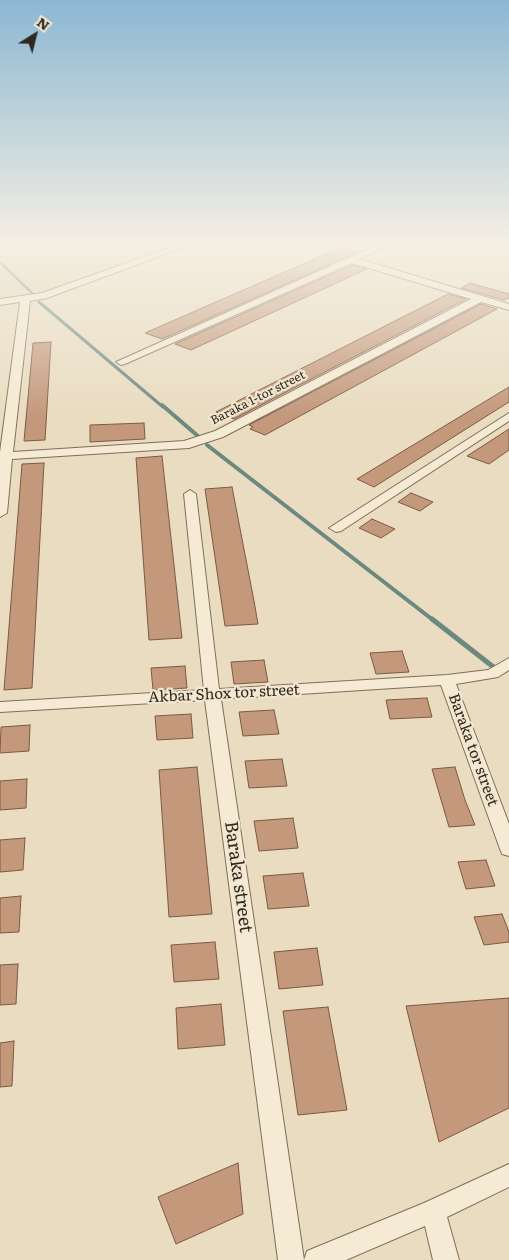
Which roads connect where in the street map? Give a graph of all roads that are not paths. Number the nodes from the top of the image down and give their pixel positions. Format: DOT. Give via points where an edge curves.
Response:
graph roads {
  1 [pos="25,300"];
  2 [pos="15,301"];
  3 [pos="260,301"];
  4 [pos="475,301"];
  5 [pos="489,301"];
  6 [pos="0,302"];
  7 [pos="509,307"];
  8 [pos="122,362"];
  9 [pos="509,416"];
  10 [pos="3,455"];
  11 [pos="190,494"];
  12 [pos="0,513"];
  13 [pos="336,528"];
  14 [pos="509,664"];
  15 [pos="447,680"];
  16 [pos="212,694"];
  17 [pos="0,707"];
  18 [pos="509,849"];
  19 [pos="509,1175"];
  20 [pos="433,1211"];
  21 [pos="291,1260"];
  22 [pos="316,1260"];
  23 [pos="446,1260"];
  1 -- 10 [label="street"];
  2 -- 6 [label="street"];
  3 -- 8 [label="street"];
  4 -- 10 [label="street, Baraka 1-tor street" via="220,434 202,440 185,445"];
  5 -- 7 [label="street"];
  9 -- 13 [label="street"];
  10 -- 12 [label="street"];
  11 -- 16 [label="street, Baraka street"];
  14 -- 15 [label="street, Akbar Shox tor street" via="492,674"];
  15 -- 16 [label="street, Akbar Shox tor street"];
  15 -- 18 [label="street, Baraka tor street"];
  16 -- 17 [label="street, Akbar Shox tor street"];
  16 -- 21 [label="street, Baraka street"];
  19 -- 20 [label="street"];
  20 -- 22 [label="street"];
  20 -- 23 [label="street"];
}
